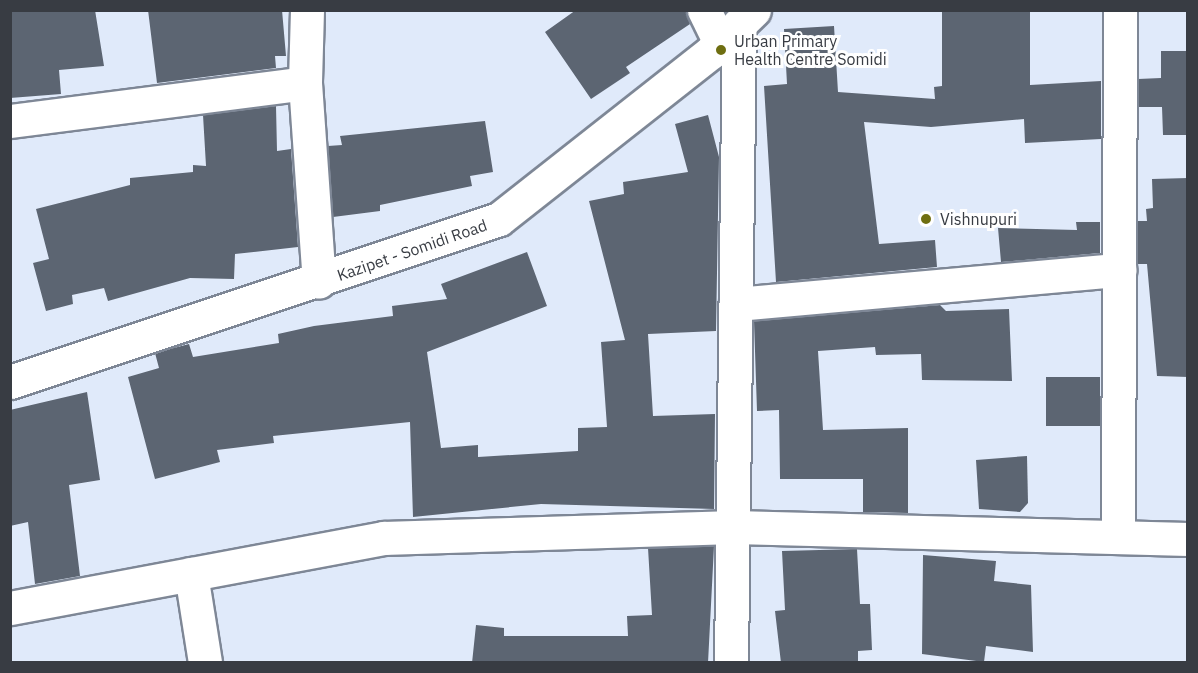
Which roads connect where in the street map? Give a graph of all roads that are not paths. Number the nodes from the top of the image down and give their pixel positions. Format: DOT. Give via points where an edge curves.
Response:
graph roads {
  1 [pos="307,10"];
  2 [pos="704,10"];
  3 [pos="1120,10"];
  4 [pos="738,26"];
  5 [pos="305,82"];
  6 [pos="10,121"];
  7 [pos="1119,270"];
  8 [pos="319,282"];
  9 [pos="736,304"];
  10 [pos="10,382"];
  11 [pos="734,527"];
  12 [pos="1118,534"];
  13 [pos="1188,539"];
  14 [pos="191,574"];
  15 [pos="10,608"];
  16 [pos="205,663"];
  17 [pos="731,663"];
  1 -- 5 [label="street"];
  2 -- 4 [label="street"];
  3 -- 7 [label="street"];
  4 -- 8 [label="street, Kazipet - Somidi Road" via="499,219"];
  4 -- 9 [label="street"];
  5 -- 6 [label="street"];
  5 -- 8 [label="street"];
  7 -- 9 [label="street"];
  7 -- 12 [label="street"];
  8 -- 10 [label="street, Kazipet - Somidi Road"];
  9 -- 11 [label="street"];
  11 -- 12 [label="street"];
  11 -- 14 [label="street" via="383,538"];
  11 -- 17 [label="street"];
  12 -- 13 [label="street"];
  14 -- 15 [label="street"];
  14 -- 16 [label="street"];
}
